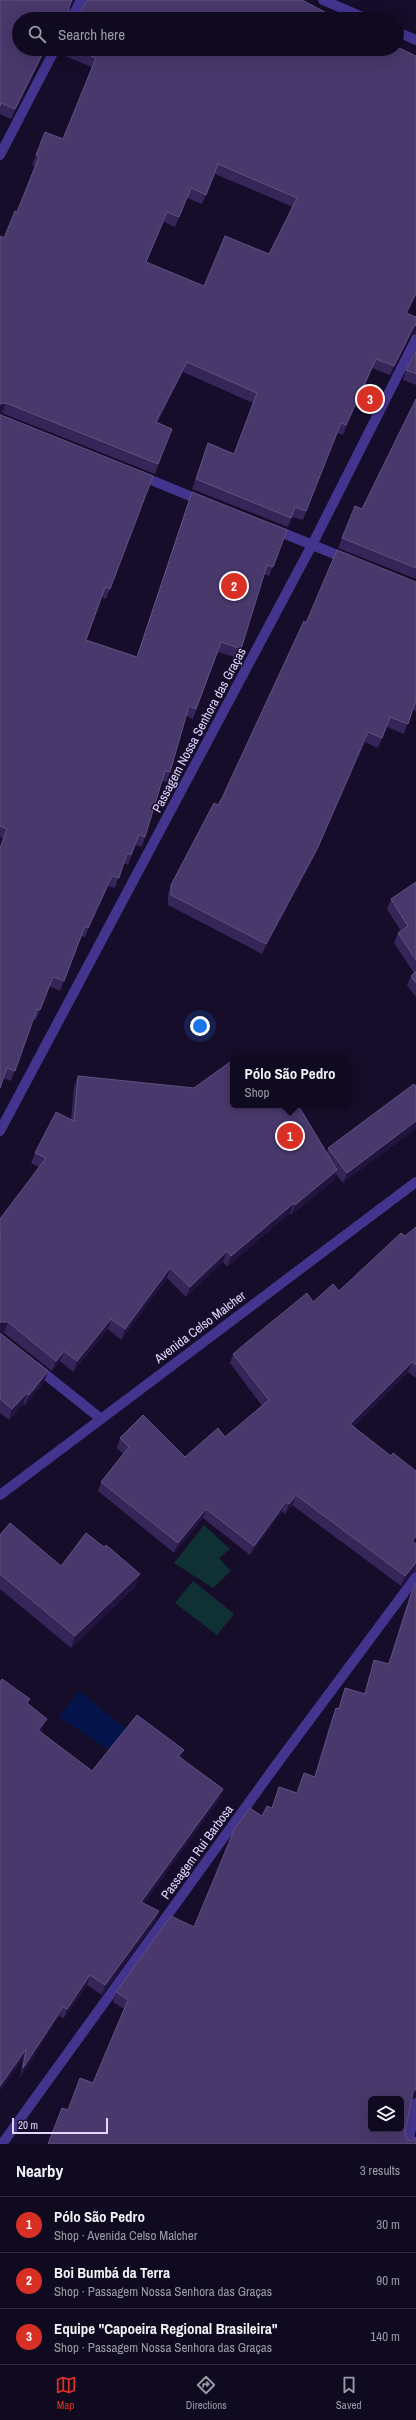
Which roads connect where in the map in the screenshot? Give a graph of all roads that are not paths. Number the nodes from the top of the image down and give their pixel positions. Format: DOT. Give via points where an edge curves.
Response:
graph roads {
  1 [pos="81,0"];
  2 [pos="323,0"];
  3 [pos="75,12"];
  4 [pos="351,12"];
  5 [pos="404,35"];
  6 [pos="416,40"];
  7 [pos="51,56"];
  8 [pos="0,155"];
  9 [pos="416,339"];
  10 [pos="131,472"];
  11 [pos="210,504"];
  12 [pos="261,524"];
  13 [pos="312,545"];
  14 [pos="357,563"];
  15 [pos="0,1131"];
  16 [pos="416,1182"];
  17 [pos="30,1361"];
  18 [pos="100,1418"];
  19 [pos="0,1495"];
  20 [pos="416,1577"];
  21 [pos="416,2103"];
  22 [pos="2,2144"];
  23 [pos="408,2144"];
  1 -- 3 [label="street"];
  2 -- 4 [label="street"];
  5 -- 6 [label="street"];
  7 -- 8 [label="street"];
  9 -- 13 [label="street, Passagem Nossa Senhora das Graças"];
  10 -- 11 [label="street"];
  12 -- 13 [label="street"];
  13 -- 14 [label="street"];
  13 -- 15 [label="street, Passagem Nossa Senhora das Graças"];
  16 -- 18 [label="street, Avenida Celso Malcher"];
  17 -- 18 [label="street"];
  18 -- 19 [label="street, Avenida Celso Malcher"];
  20 -- 22 [label="street, Passagem Rui Barbosa" via="279,1760"];
  21 -- 23 [label="street"];
}
